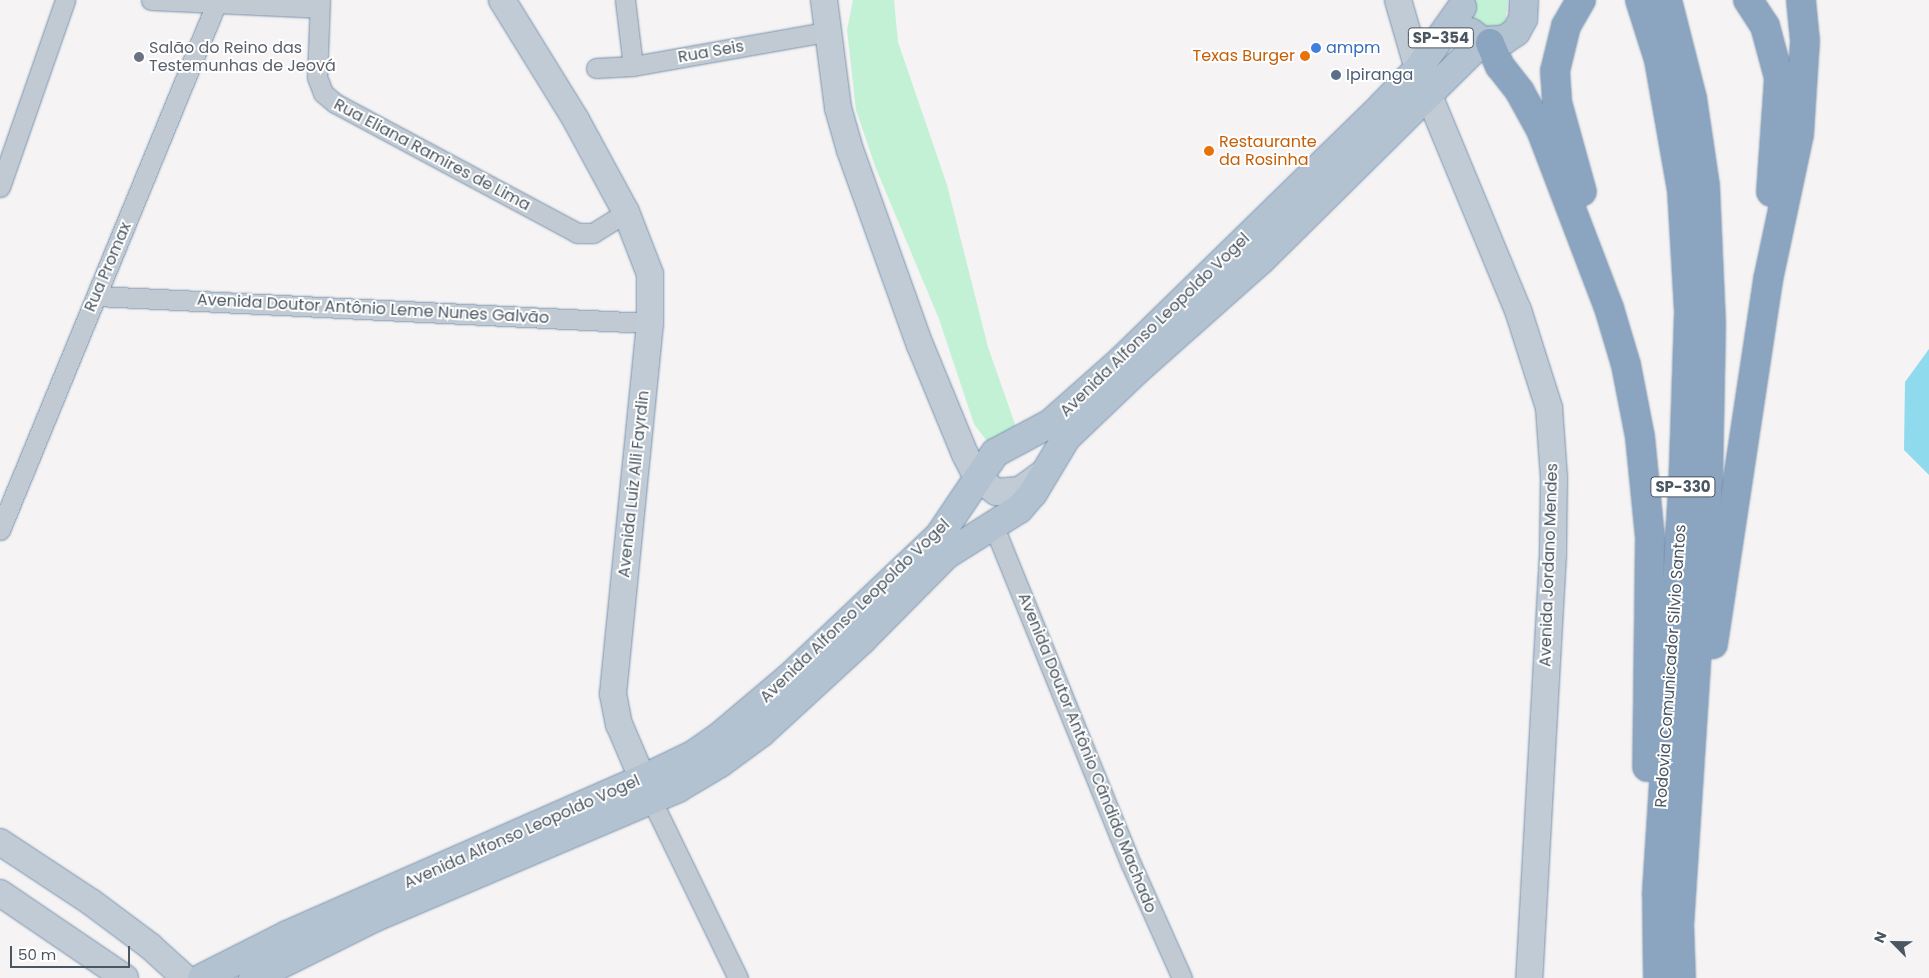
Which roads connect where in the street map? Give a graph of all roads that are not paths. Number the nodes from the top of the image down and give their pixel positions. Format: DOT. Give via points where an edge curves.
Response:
graph roads {
  1 [pos="65,0"];
  2 [pos="151,0"];
  3 [pos="502,0"];
  4 [pos="625,0"];
  5 [pos="824,0"];
  6 [pos="1398,0"];
  7 [pos="1581,0"];
  8 [pos="1640,0"];
  9 [pos="1667,0"];
  10 [pos="1748,0"];
  11 [pos="1801,0"];
  12 [pos="1525,2"];
  13 [pos="1463,3"];
  14 [pos="216,4"];
  15 [pos="319,4"];
  16 [pos="826,32"];
  17 [pos="1486,42"];
  18 [pos="633,66"];
  19 [pos="596,68"];
  20 [pos="1422,81"];
  21 [pos="0,187"];
  22 [pos="626,212"];
  23 [pos="1768,280"];
  24 [pos="96,296"];
  25 [pos="1609,308"];
  26 [pos="650,323"];
  27 [pos="1045,472"];
  28 [pos="977,478"];
  29 [pos="994,527"];
  30 [pos="0,530"];
  31 [pos="1694,716"];
  32 [pos="647,789"];
  33 [pos="0,842"];
  34 [pos="0,893"];
  35 [pos="125,978"];
  36 [pos="185,978"];
  37 [pos="202,978"];
  38 [pos="253,978"];
  39 [pos="738,978"];
  40 [pos="1182,978"];
  41 [pos="1529,978"];
  42 [pos="1648,978"];
  43 [pos="1658,978"];
  44 [pos="1681,978"];
  1 -- 21 [label="street"];
  2 -- 14 [label="street"];
  3 -- 22 [label="street, Avenida Luiz Alli Fayrdin" via="576,120"];
  4 -- 18 [label="street"];
  5 -- 16 [label="street"];
  6 -- 20 [label="street, Avenida Jordano Mendes"];
  7 -- 25 [label="highway" via="1566,26 1555,70 1558,102 1603,263"];
  8 -- 43 [label="highway, Rodovia Comunicador Silvio Santos / SP-330" via="1659,60 1682,190 1689,312 1683,489 1657,894"];
  9 -- 31 [label="highway, Rodovia Comunicador Silvio Santos / SP-330" via="1692,98 1705,186 1710,254 1708,479"];
  10 -- 23 [label="highway" via="1765,26 1779,78 1777,136 1763,259"];
  11 -- 23 [label="highway" via="1805,49 1799,134"];
  12 -- 17 [label="main road, SP-354" via="1523,20 1516,32 1504,40"];
  13 -- 17 [label="main road, SP-354" via="1464,21 1471,33"];
  13 -- 20 [label="main road, SP-354"];
  14 -- 15 [label="street"];
  14 -- 24 [label="street, Rua Promax"];
  15 -- 22 [label="street, Rua Eliana Ramires de Lima" via="317,77 323,93 335,103 577,233 593,233"];
  16 -- 18 [label="street, Rua Seis"];
  16 -- 28 [label="street" via="838,108 850,150 920,345"];
  17 -- 20 [label="main road, SP-354"];
  17 -- 25 [label="highway" via="1541,130"];
  18 -- 19 [label="street, Rua Seis"];
  20 -- 27 [label="main road, Avenida Alfonso Leopoldo Vogel" via="1261,260 1066,438"];
  20 -- 28 [label="main road, Avenida Alfonso Leopoldo Vogel" via="1122,360 1051,423 995,453"];
  20 -- 41 [label="street, Avenida Jordano Mendes" via="1518,310 1549,408 1554,478 1553,554"];
  22 -- 26 [label="street, Avenida Luiz Alli Fayrdin" via="650,274"];
  23 -- 31 [label="highway" via="1720,608"];
  24 -- 26 [label="street, Avenida Doutor Antônio Leme Nunes Galvão"];
  24 -- 30 [label="street, Rua Promax"];
  25 -- 42 [label="highway" via="1626,364 1640,437 1650,537 1644,887"];
  26 -- 32 [label="street, Avenida Luiz Alli Fayrdin" via="614,694 619,724"];
  27 -- 28 [label="street" via="1011,492 996,492"];
  27 -- 29 [label="main road, Avenida Alfonso Leopoldo Vogel" via="1019,509"];
  28 -- 32 [label="main road, Avenida Alfonso Leopoldo Vogel" via="938,536 790,676"];
  29 -- 32 [label="main road, Avenida Alfonso Leopoldo Vogel" via="966,540 946,555 862,640 762,732 678,788"];
  29 -- 40 [label="street, Avenida Doutor Antônio Cândido Machado" via="1131,864"];
  31 -- 44 [label="highway, Rodovia Comunicador Silvio Santos / SP-330" via="1680,903"];
  32 -- 37 [label="main road, Avenida Alfonso Leopoldo Vogel" via="287,935"];
  32 -- 38 [label="main road, Avenida Alfonso Leopoldo Vogel"];
  32 -- 39 [label="street, Avenida Luiz Alli Fayrdin"];
  33 -- 36 [label="street" via="91,902 150,946"];
  34 -- 35 [label="street" via="73,939"];
}
